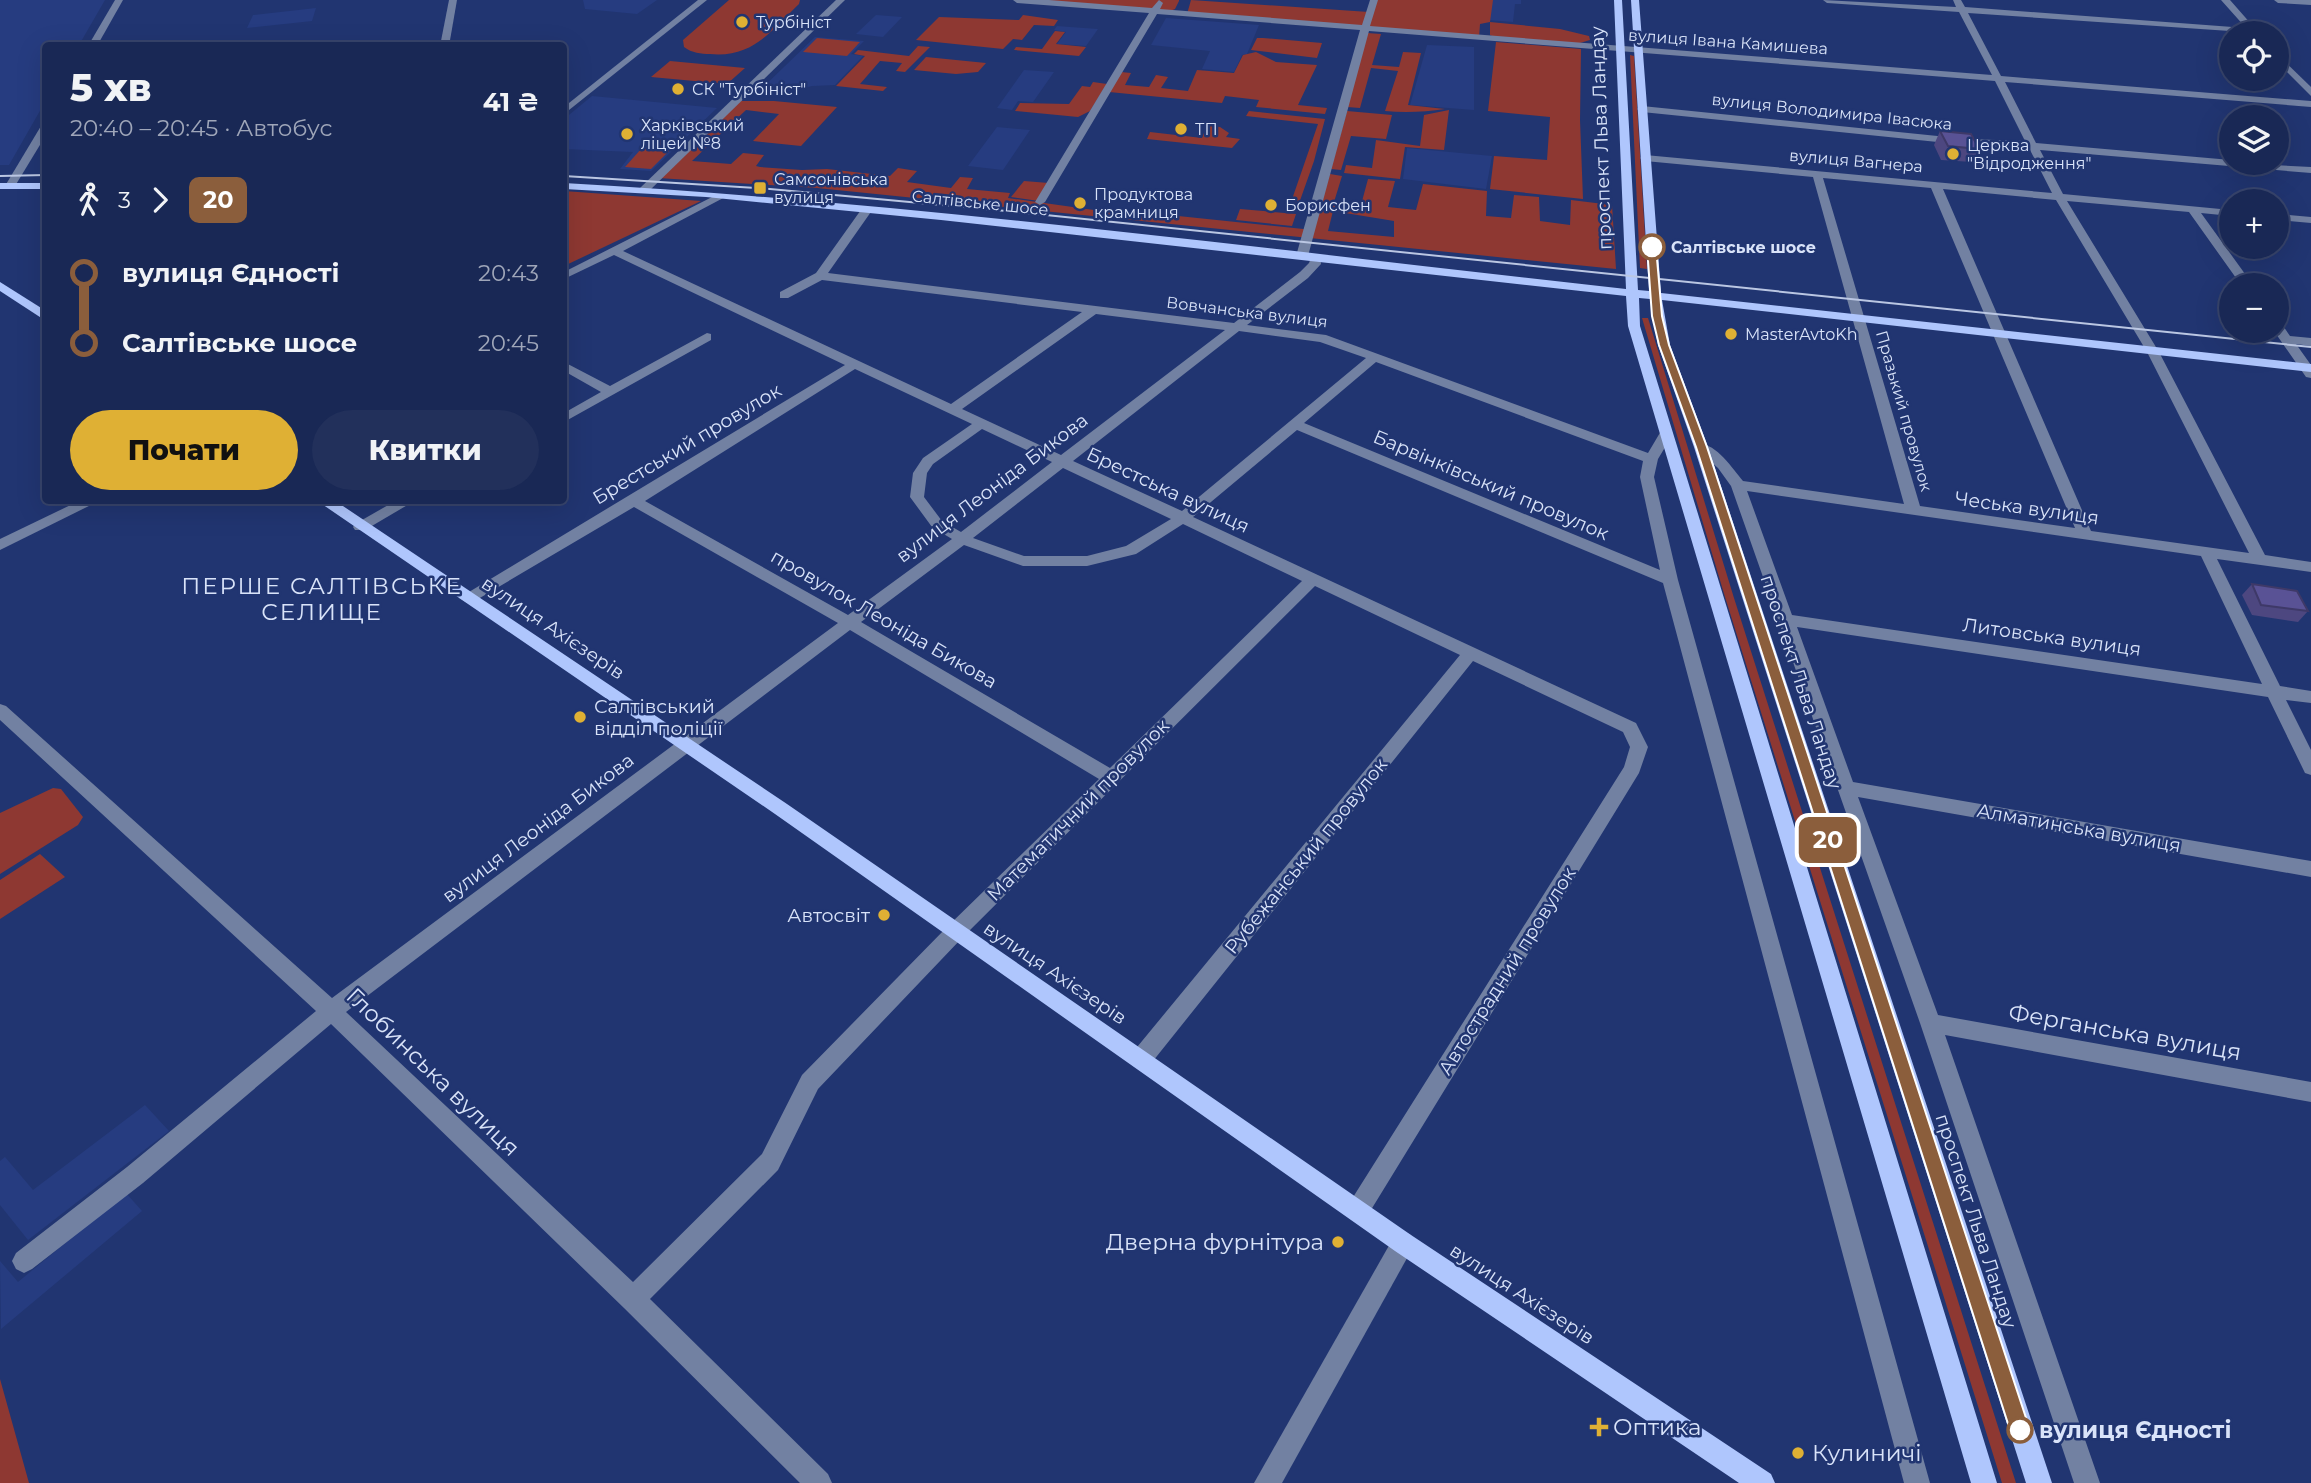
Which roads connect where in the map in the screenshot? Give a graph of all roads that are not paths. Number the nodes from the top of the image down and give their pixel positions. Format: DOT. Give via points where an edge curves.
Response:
graph roads {
  1 [pos="119,0"];
  2 [pos="453,0"];
  3 [pos="703,0"];
  4 [pos="841,0"];
  5 [pos="1017,0"];
  6 [pos="1161,0"];
  7 [pos="1374,0"];
  8 [pos="1618,0"];
  9 [pos="1635,0"];
  10 [pos="1827,0"];
  11 [pos="2225,0"];
  12 [pos="2278,0"];
  13 [pos="2311,2"];
  14 [pos="1959,5"];
  15 [pos="1154,11"];
  16 [pos="2244,21"];
  17 [pos="1364,28"];
  18 [pos="2219,29"];
  19 [pos="94,42"];
  20 [pos="445,42"];
  21 [pos="1620,49"];
  22 [pos="1638,51"];
  23 [pos="2289,70"];
  24 [pos="1998,78"];
  25 [pos="2311,93"];
  26 [pos="2311,104"];
  27 [pos="567,109"];
  28 [pos="1642,109"];
  29 [pos="42,133"];
  30 [pos="2033,145"];
  31 [pos="1646,158"];
  32 [pos="2311,170"];
  33 [pos="1817,174"];
  34 [pos="1935,184"];
  35 [pos="42,186"];
  36 [pos="567,186"];
  37 [pos="5,187"];
  38 [pos="645,190"];
  39 [pos="722,196"];
  40 [pos="2059,196"];
  41 [pos="1040,202"];
  42 [pos="867,209"];
  43 [pos="2192,209"];
  44 [pos="2219,211"];
  45 [pos="2289,218"];
  46 [pos="2311,220"];
  47 [pos="614,251"];
  48 [pos="1309,257"];
  49 [pos="2238,273"];
  50 [pos="567,274"];
  51 [pos="820,276"];
  52 [pos="0,286"];
  53 [pos="1630,293"];
  54 [pos="784,295"];
  55 [pos="1655,296"];
  56 [pos="1092,311"];
  57 [pos="42,314"];
  58 [pos="1860,319"];
  59 [pos="1236,327"];
  60 [pos="2002,335"];
  61 [pos="707,337"];
  62 [pos="2289,339"];
  63 [pos="2311,342"];
  64 [pos="2289,343"];
  65 [pos="2153,352"];
  66 [pos="1375,357"];
  67 [pos="855,364"];
  68 [pos="567,368"];
  69 [pos="2310,369"];
  70 [pos="611,392"];
  71 [pos="951,410"];
  72 [pos="567,416"];
  73 [pos="981,424"];
  74 [pos="1297,425"];
  75 [pos="1666,434"];
  76 [pos="1701,447"];
  77 [pos="1651,458"];
  78 [pos="1060,462"];
  79 [pos="1738,485"];
  80 [pos="634,501"];
  81 [pos="86,504"];
  82 [pos="328,504"];
  83 [pos="402,504"];
  84 [pos="1914,512"];
  85 [pos="1184,518"];
  86 [pos="360,527"];
  87 [pos="2086,536"];
  88 [pos="962,539"];
  89 [pos="0,545"];
  90 [pos="2207,553"];
  91 [pos="2260,560"];
  92 [pos="2311,567"];
  93 [pos="1313,579"];
  94 [pos="1670,580"];
  95 [pos="467,598"];
  96 [pos="1787,620"];
  97 [pos="849,622"];
  98 [pos="1471,653"];
  99 [pos="2273,691"];
  100 [pos="2311,697"];
  101 [pos="0,710"];
  102 [pos="1630,728"];
  103 [pos="684,744"];
  104 [pos="2311,768"];
  105 [pos="1111,777"];
  106 [pos="1848,788"];
  107 [pos="2311,869"];
  108 [pos="954,933"];
  109 [pos="331,1011"];
  110 [pos="1930,1023"];
  111 [pos="1141,1059"];
  112 [pos="2311,1092"];
  113 [pos="1358,1210"];
  114 [pos="1404,1243"];
  115 [pos="24,1261"];
  116 [pos="633,1299"];
  117 [pos="819,1483"];
  118 [pos="1267,1483"];
  119 [pos="1762,1483"];
  120 [pos="1917,1483"];
  121 [pos="1984,1483"];
  122 [pos="2039,1483"];
  123 [pos="2087,1483"];
  1 -- 19 [label="street"];
  2 -- 20 [label="street"];
  3 -- 27 [label="street"];
  4 -- 38 [label="street"];
  5 -- 15 [label="street, вулиця Івана Камишева"];
  6 -- 15 [label="street"];
  7 -- 17 [label="street, вулиця Леоніда Бикова"];
  8 -- 21 [label="main road, проспект Льва Ландау"];
  9 -- 22 [label="main road, проспект Льва Ландау"];
  10 -- 14 [label="street"];
  11 -- 16 [label="street"];
  12 -- 13 [label="street"];
  14 -- 18 [label="street"];
  14 -- 24 [label="street"];
  15 -- 17 [label="street, вулиця Івана Камишева"];
  15 -- 41 [label="street"];
  17 -- 21 [label="street, вулиця Івана Камишева"];
  17 -- 48 [label="street, вулиця Леоніда Бикова"];
  21 -- 22 [label="street, вулиця Івана Камишева"];
  21 -- 53 [label="main road, проспект Льва Ландау"];
  22 -- 24 [label="street, вулиця Івана Камишева"];
  22 -- 28 [label="main road, проспект Льва Ландау"];
  23 -- 25 [label="street"];
  24 -- 26 [label="street, вулиця Івана Камишева"];
  24 -- 30 [label="street"];
  28 -- 30 [label="street, вулиця Володимира Івасюка"];
  28 -- 31 [label="main road, проспект Льва Ландау"];
  29 -- 37 [label="street"];
  30 -- 32 [label="street, вулиця Володимира Івасюка"];
  30 -- 40 [label="street"];
  31 -- 33 [label="street, вулиця Вагнера"];
  31 -- 55 [label="main road, проспект Льва Ландау"];
  33 -- 34 [label="street, вулиця Вагнера"];
  33 -- 58 [label="street, Празький провулок"];
  34 -- 40 [label="street, вулиця Вагнера"];
  34 -- 60 [label="street"];
  35 -- 37 [label="main road"];
  36 -- 38 [label="main road, Салтівське шосе"];
  38 -- 39 [label="main road, Салтівське шосе"];
  39 -- 42 [label="main road, Салтівське шосе"];
  39 -- 47 [label="street"];
  40 -- 43 [label="street, вулиця Вагнера"];
  40 -- 65 [label="street"];
  42 -- 48 [label="main road, Салтівське шосе"];
  42 -- 51 [label="street"];
  43 -- 44 [label="street, вулиця Вагнера"];
  43 -- 49 [label="street"];
  45 -- 46 [label="street"];
  47 -- 50 [label="street"];
  47 -- 67 [label="street, Брестська вулиця"];
  48 -- 53 [label="main road, Салтівське шосе"];
  48 -- 59 [label="street, вулиця Леоніда Бикова" via="1315,264 1304,275"];
  51 -- 54 [label="street"];
  51 -- 56 [label="street, Вовчанська вулиця"];
  52 -- 57 [label="main road"];
  53 -- 55 [label="main road, Салтівське шосе"];
  53 -- 75 [label="main road, проспект Льва Ландау" via="1634,326"];
  55 -- 58 [label="main road, Салтівське шосе"];
  55 -- 76 [label="main road, проспект Льва Ландау" via="1660,330"];
  56 -- 59 [label="street, Вовчанська вулиця"];
  56 -- 71 [label="street"];
  58 -- 60 [label="main road, Салтівське шосе"];
  58 -- 84 [label="street, Празький провулок"];
  59 -- 66 [label="street, Вовчанська вулиця" via="1322,338"];
  59 -- 78 [label="street, вулиця Леоніда Бикова"];
  60 -- 65 [label="main road, Салтівське шосе"];
  60 -- 87 [label="street"];
  61 -- 70 [label="street"];
  62 -- 63 [label="street"];
  64 -- 69 [label="street"];
  65 -- 69 [label="main road, Салтівське шосе"];
  65 -- 91 [label="street"];
  66 -- 74 [label="street"];
  66 -- 77 [label="street, Вовчанська вулиця"];
  67 -- 71 [label="street, Брестська вулиця"];
  67 -- 80 [label="street, Брестський провулок"];
  68 -- 70 [label="street"];
  70 -- 72 [label="street"];
  71 -- 73 [label="street, Брестська вулиця"];
  73 -- 78 [label="street, Брестська вулиця"];
  73 -- 88 [label="street" via="928,461 920,472 917,497 937,524"];
  74 -- 85 [label="street"];
  74 -- 94 [label="street, Барвінківський провулок"];
  75 -- 77 [label="street"];
  75 -- 121 [label="main road, проспект Льва Ландау"];
  76 -- 79 [label="street"];
  76 -- 122 [label="main road, проспект Льва Ландау"];
  77 -- 94 [label="street" via="1647,477"];
  78 -- 85 [label="street, Брестська вулиця"];
  78 -- 88 [label="street, вулиця Леоніда Бикова"];
  79 -- 84 [label="street, Чеська вулиця"];
  79 -- 96 [label="street"];
  80 -- 95 [label="street, Брестський провулок"];
  80 -- 97 [label="street, провулок Леоніда Бикова"];
  81 -- 89 [label="street"];
  82 -- 86 [label="main road, вулиця Ахієзерів"];
  83 -- 86 [label="street"];
  84 -- 87 [label="street, Чеська вулиця"];
  85 -- 88 [label="street" via="1131,550 1087,561 1023,561"];
  85 -- 93 [label="street, Брестська вулиця"];
  86 -- 95 [label="main road, вулиця Ахієзерів"];
  87 -- 90 [label="street, Чеська вулиця"];
  88 -- 97 [label="street, вулиця Леоніда Бикова"];
  90 -- 91 [label="street, Чеська вулиця"];
  90 -- 99 [label="street"];
  91 -- 92 [label="street, Чеська вулиця"];
  93 -- 98 [label="street, Брестська вулиця"];
  93 -- 105 [label="street, Математичний провулок"];
  94 -- 120 [label="street"];
  95 -- 103 [label="main road, вулиця Ахієзерів"];
  96 -- 99 [label="street, Литовська вулиця"];
  96 -- 106 [label="street"];
  97 -- 103 [label="street, вулиця Леоніда Бикова"];
  97 -- 105 [label="street, провулок Леоніда Бикова"];
  98 -- 102 [label="street, Брестська вулиця"];
  98 -- 111 [label="street, Рубежанський провулок"];
  99 -- 100 [label="street, Литовська вулиця"];
  99 -- 104 [label="street"];
  101 -- 109 [label="street, Глобинська вулиця"];
  102 -- 113 [label="street, Автострадний провулок" via="1640,747 1633,768"];
  103 -- 108 [label="main road, вулиця Ахієзерів"];
  103 -- 109 [label="street, вулиця Леоніда Бикова"];
  105 -- 108 [label="street, Математичний провулок"];
  106 -- 107 [label="street, Алматинська вулиця"];
  106 -- 110 [label="street"];
  108 -- 111 [label="main road, вулиця Ахієзерів"];
  108 -- 116 [label="street, Математичний провулок" via="810,1082 770,1162"];
  109 -- 115 [label="street, вулиця Леоніда Бикова" via="146,1167"];
  109 -- 116 [label="street, Глобинська вулиця"];
  110 -- 112 [label="street, Ферганська вулиця"];
  110 -- 123 [label="street"];
  111 -- 113 [label="main road, вулиця Ахієзерів"];
  113 -- 114 [label="main road, вулиця Ахієзерів"];
  114 -- 118 [label="street"];
  114 -- 119 [label="main road, вулиця Ахієзерів"];
  116 -- 117 [label="street, Глобинська вулиця"];
}
